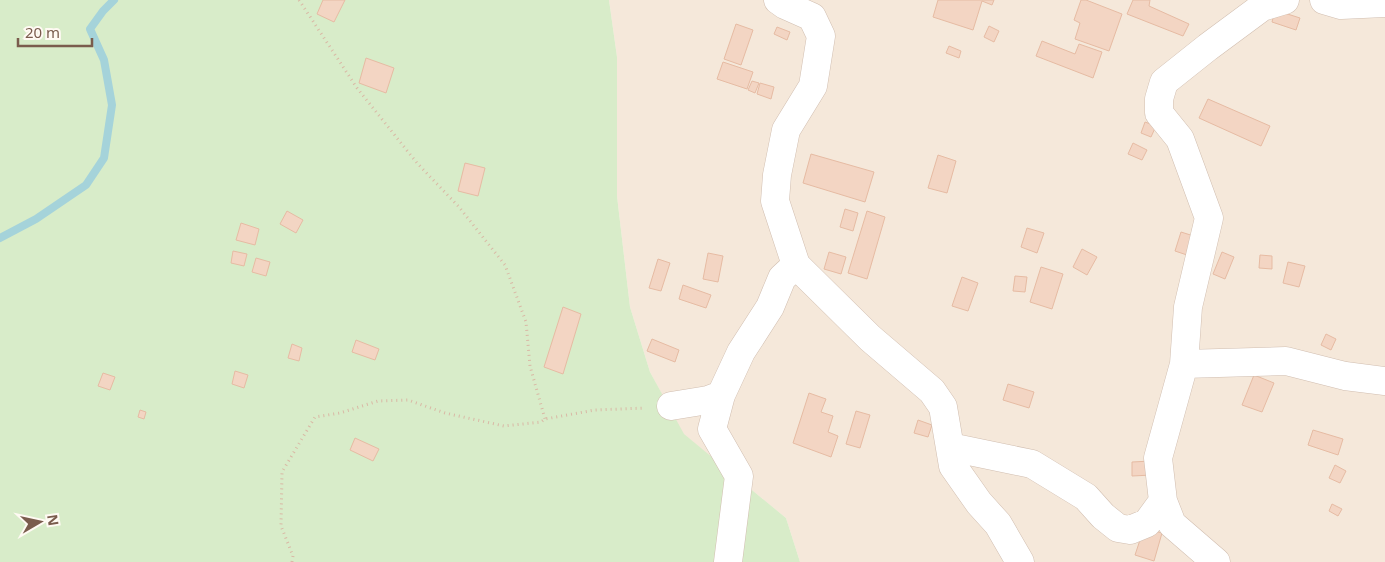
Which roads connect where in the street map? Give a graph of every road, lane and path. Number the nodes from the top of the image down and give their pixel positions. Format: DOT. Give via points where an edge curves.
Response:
graph roads {
  1 [pos="299,0"];
  2 [pos="778,0"];
  3 [pos="1285,0"];
  4 [pos="1324,0"];
  5 [pos="1385,3"];
  6 [pos="796,266"];
  7 [pos="1184,364"];
  8 [pos="1385,381"];
  9 [pos="722,396"];
  10 [pos="671,406"];
  11 [pos="546,419"];
  12 [pos="950,447"];
  13 [pos="1163,501"];
  14 [pos="292,562"];
  15 [pos="728,562"];
  16 [pos="1020,562"];
  17 [pos="1216,562"];
  1 -- 11 [label="path" via="358,88 417,163 459,207 505,265 526,322 530,366"];
  2 -- 6 [label="street" via="812,17 821,36 813,86 786,130 777,175 775,201"];
  3 -- 7 [label="street" via="1262,7 1208,47 1164,82 1159,99 1159,113 1180,139 1209,218 1188,307"];
  4 -- 5 [label="street" via="1341,5"];
  6 -- 9 [label="street" via="782,278 770,308 741,352"];
  6 -- 12 [label="street" via="870,338 932,391 943,407"];
  7 -- 8 [label="street" via="1286,361 1345,376"];
  7 -- 13 [label="street" via="1158,458"];
  9 -- 10 [label="street"];
  9 -- 15 [label="street" via="712,429 739,476"];
  10 -- 11 [label="path" via="595,410"];
  11 -- 14 [label="path" via="504,426 445,413 408,400 378,401 315,417 282,472 281,526 293,556"];
  12 -- 13 [label="street" via="1032,464 1086,497 1118,528 1130,530 1147,522"];
  12 -- 16 [label="street" via="953,466 998,524"];
  13 -- 17 [label="street" via="1172,524"];
}
